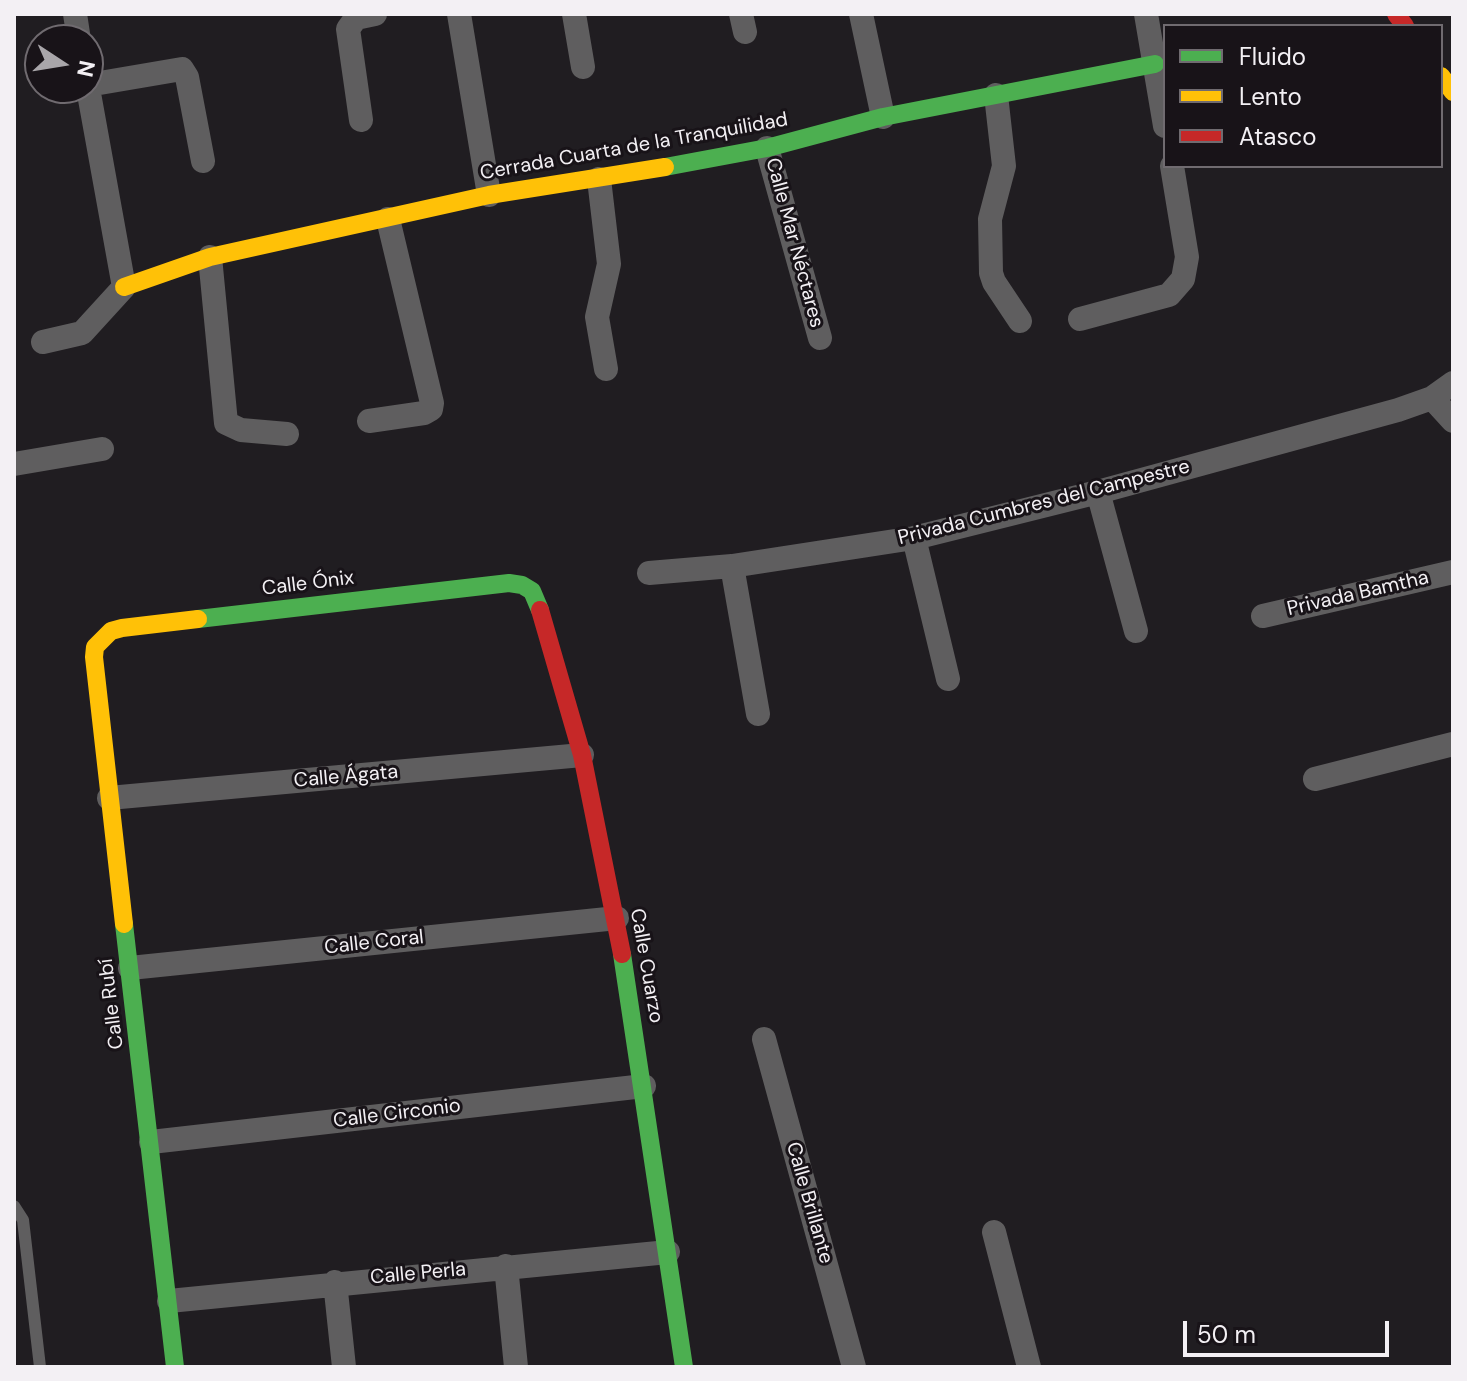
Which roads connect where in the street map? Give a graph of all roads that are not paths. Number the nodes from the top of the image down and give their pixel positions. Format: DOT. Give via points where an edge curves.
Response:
graph roads {
  1 [pos="375,14"];
  2 [pos="459,14"];
  3 [pos="574,14"];
  4 [pos="861,14"];
  5 [pos="1146,14"];
  6 [pos="1155,64"];
  7 [pos="583,67"];
  8 [pos="104,83"];
  9 [pos="996,95"];
  10 [pos="91,104"];
  11 [pos="1163,114"];
  12 [pos="883,117"];
  13 [pos="361,120"];
  14 [pos="767,148"];
  15 [pos="203,161"];
  16 [pos="1172,168"];
  17 [pos="599,179"];
  18 [pos="489,195"];
  19 [pos="388,219"];
  20 [pos="210,257"];
  21 [pos="124,287"];
  22 [pos="1080,319"];
  23 [pos="1020,321"];
  24 [pos="820,338"];
  25 [pos="43,342"];
  26 [pos="606,369"];
  27 [pos="1453,383"];
  28 [pos="1432,398"];
  29 [pos="369,421"];
  30 [pos="1453,421"];
  31 [pos="287,434"];
  32 [pos="102,449"];
  33 [pos="14,464"];
  34 [pos="1098,492"];
  35 [pos="914,538"];
  36 [pos="732,566"];
  37 [pos="1453,572"];
  38 [pos="649,573"];
  39 [pos="522,585"];
  40 [pos="1263,616"];
  41 [pos="1136,631"];
  42 [pos="101,638"];
  43 [pos="948,679"];
  44 [pos="758,714"];
  45 [pos="1453,744"];
  46 [pos="582,755"];
  47 [pos="1315,779"];
  48 [pos="109,798"];
  49 [pos="617,918"];
  50 [pos="130,968"];
  51 [pos="764,1039"];
  52 [pos="644,1086"];
  53 [pos="151,1142"];
  54 [pos="14,1206"];
  55 [pos="994,1232"];
  56 [pos="668,1252"];
  57 [pos="20,1258"];
  58 [pos="506,1266"];
  59 [pos="335,1282"];
  60 [pos="169,1301"];
  61 [pos="40,1367"];
  62 [pos="175,1367"];
  63 [pos="344,1367"];
  64 [pos="516,1367"];
  65 [pos="684,1367"];
  66 [pos="854,1367"];
  67 [pos="1029,1367"];
  1 -- 13 [label="street" via="356,18 348,29"];
  2 -- 18 [label="street"];
  3 -- 7 [label="street"];
  4 -- 12 [label="street"];
  5 -- 6 [label="street"];
  6 -- 9 [label="street, Cerrada Cuarta de la Tranquilidad"];
  6 -- 11 [label="street"];
  8 -- 15 [label="street" via="182,69"];
  9 -- 12 [label="street, Cerrada Cuarta de la Tranquilidad"];
  9 -- 23 [label="street" via="1004,166 990,219 991,273"];
  10 -- 21 [label="street"];
  12 -- 14 [label="street, Cerrada Cuarta de la Tranquilidad"];
  14 -- 17 [label="street, Cerrada Cuarta de la Tranquilidad"];
  14 -- 24 [label="street, Calle Mar Néctares"];
  16 -- 22 [label="street" via="1187,257 1183,279 1169,295"];
  17 -- 18 [label="street, Cerrada Cuarta de la Tranquilidad"];
  17 -- 26 [label="street" via="609,264 597,317"];
  18 -- 19 [label="street, Cerrada Cuarta de la Tranquilidad"];
  19 -- 20 [label="street, Cerrada Cuarta de la Tranquilidad"];
  19 -- 29 [label="street" via="432,403 424,413"];
  20 -- 21 [label="street, Cerrada Cuarta de la Tranquilidad"];
  20 -- 31 [label="street" via="225,419 241,430"];
  21 -- 25 [label="street" via="82,333"];
  27 -- 28 [label="street, Privada Cumbres del Campestre"];
  28 -- 30 [label="street"];
  28 -- 34 [label="street, Privada Cumbres del Campestre"];
  32 -- 33 [label="street"];
  34 -- 35 [label="street, Privada Cumbres del Campestre"];
  34 -- 41 [label="street"];
  35 -- 36 [label="street, Privada Cumbres del Campestre"];
  35 -- 43 [label="street"];
  36 -- 38 [label="street, Privada Cumbres del Campestre"];
  36 -- 44 [label="street"];
  37 -- 40 [label="street, Privada Bamtha"];
  39 -- 42 [label="street, Calle Ónix" via="122,628"];
  39 -- 46 [label="street, Calle Cuarzo" via="538,603"];
  42 -- 48 [label="street, Calle Rubí" via="94,657"];
  45 -- 47 [label="street"];
  46 -- 48 [label="street, Calle Ágata"];
  46 -- 49 [label="street, Calle Cuarzo"];
  48 -- 50 [label="street, Calle Rubí"];
  49 -- 50 [label="street, Calle Coral"];
  49 -- 52 [label="street, Calle Cuarzo"];
  50 -- 53 [label="street, Calle Rubí"];
  51 -- 66 [label="street, Calle Brillante"];
  52 -- 53 [label="street, Calle Circonio"];
  52 -- 56 [label="street, Calle Cuarzo"];
  53 -- 60 [label="street, Calle Rubí"];
  54 -- 57 [label="lane" via="23,1220"];
  55 -- 67 [label="street"];
  56 -- 58 [label="street, Calle Perla"];
  56 -- 65 [label="street, Calle Cuarzo"];
  57 -- 61 [label="lane"];
  58 -- 59 [label="street, Calle Perla"];
  58 -- 64 [label="street"];
  59 -- 60 [label="street, Calle Perla"];
  59 -- 63 [label="street"];
  60 -- 62 [label="street, Calle Rubí"];
}
